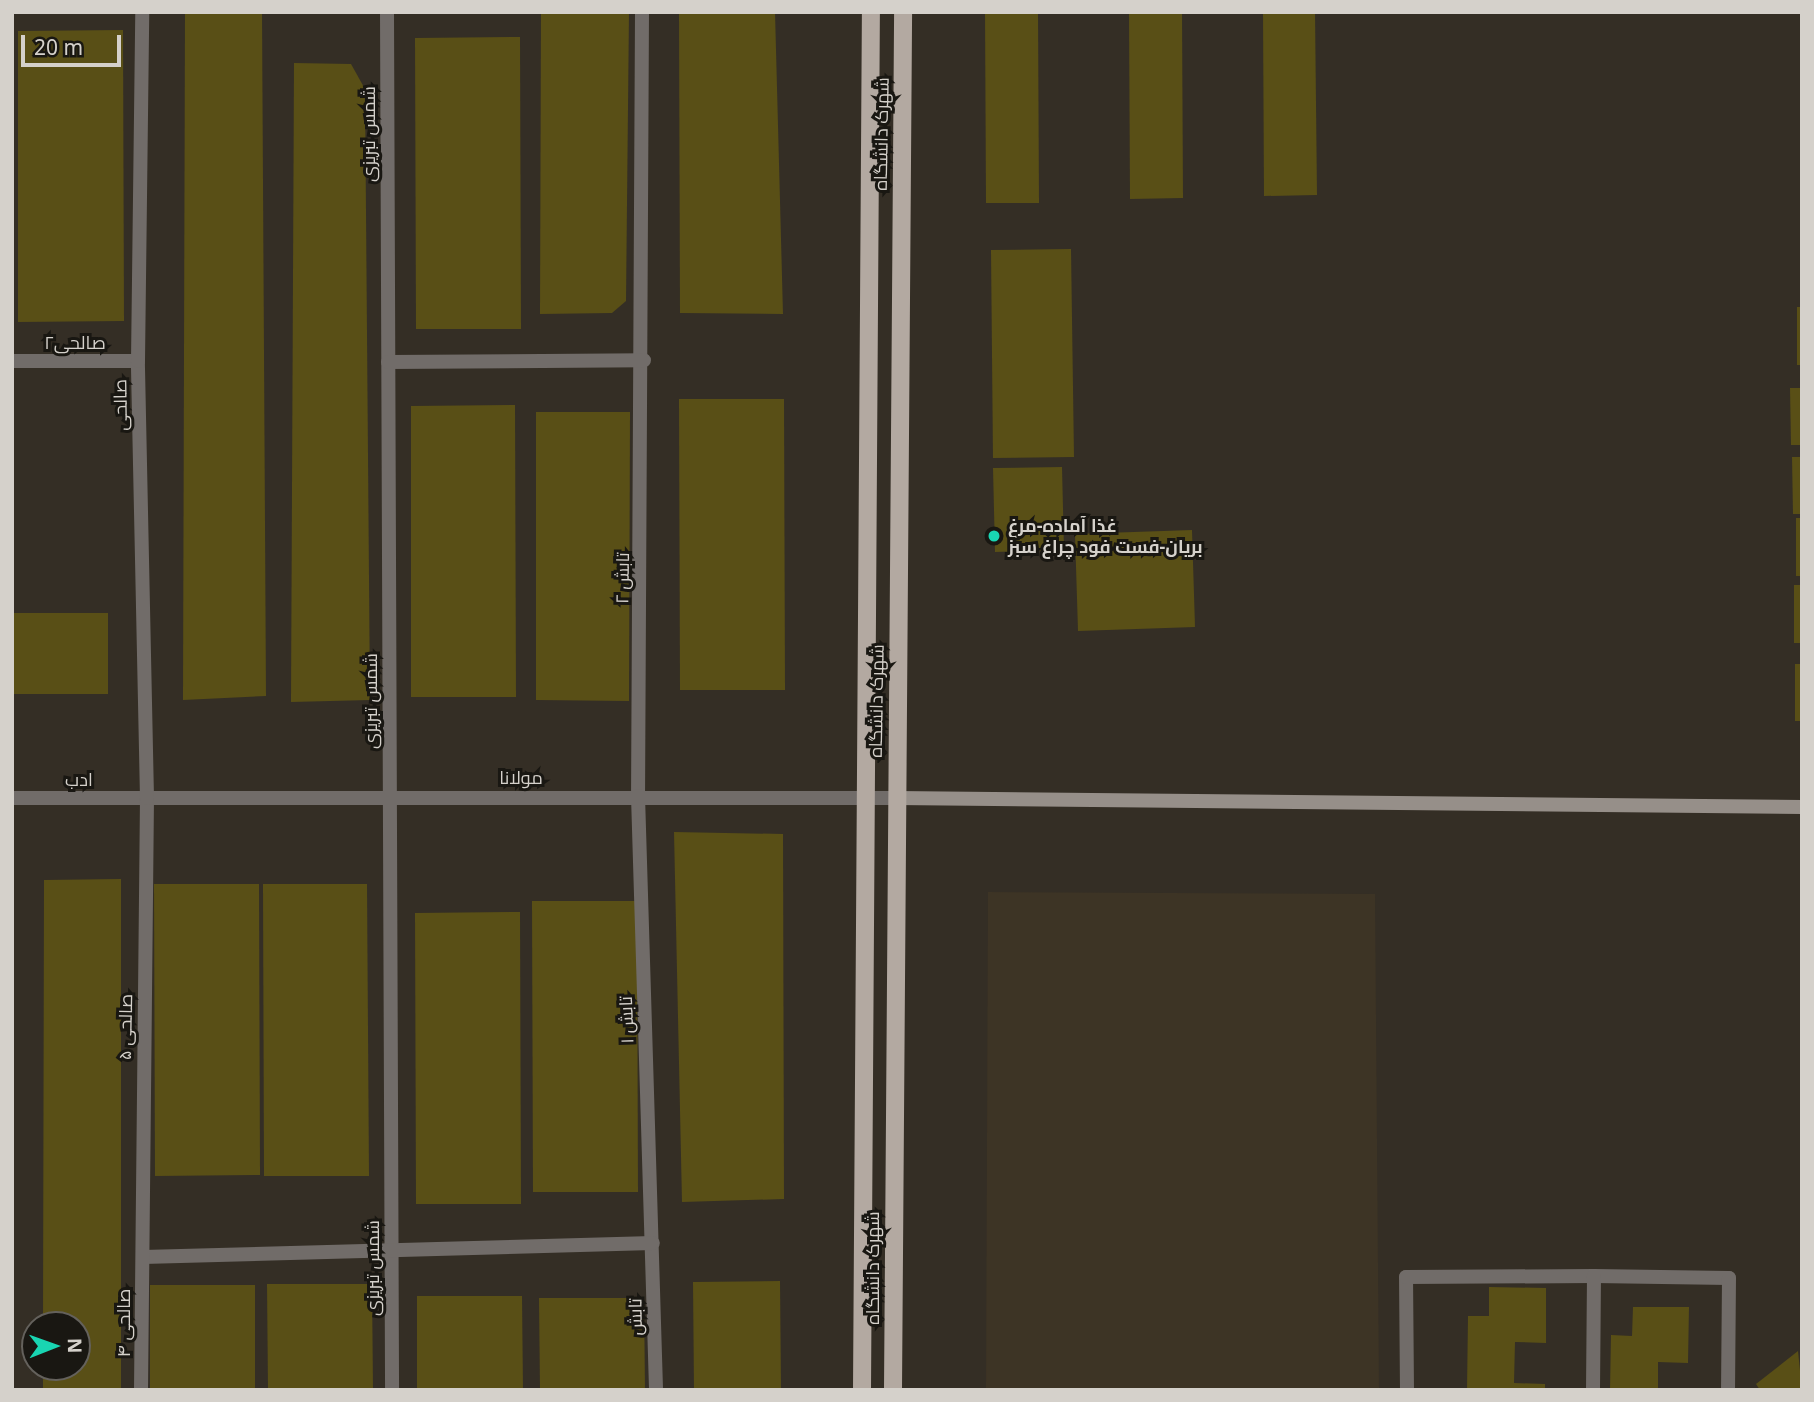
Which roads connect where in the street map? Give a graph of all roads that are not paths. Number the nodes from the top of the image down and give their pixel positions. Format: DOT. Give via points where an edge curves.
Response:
graph roads {
  1 [pos="142,12"];
  2 [pos="387,12"];
  3 [pos="642,12"];
  4 [pos="871,12"];
  5 [pos="903,12"];
  6 [pos="138,360"];
  7 [pos="645,360"];
  8 [pos="12,361"];
  9 [pos="388,362"];
  10 [pos="638,796"];
  11 [pos="390,797"];
  12 [pos="12,798"];
  13 [pos="147,798"];
  14 [pos="864,798"];
  15 [pos="896,798"];
  16 [pos="1802,807"];
  17 [pos="653,1243"];
  18 [pos="392,1252"];
  19 [pos="143,1257"];
  20 [pos="1594,1276"];
  21 [pos="142,1390"];
  22 [pos="392,1390"];
  23 [pos="656,1390"];
  24 [pos="862,1390"];
  25 [pos="893,1390"];
  26 [pos="1407,1390"];
  27 [pos="1593,1390"];
  28 [pos="1728,1390"];
  1 -- 6 [label="street, صالحی"];
  2 -- 9 [label="street, شمس تبریزی"];
  3 -- 7 [label="street, تابش ۲"];
  4 -- 14 [label="main road"];
  5 -- 15 [label="main road, شهرک دانشگاه"];
  6 -- 8 [label="street, صالحی۲"];
  6 -- 13 [label="street, صالحی"];
  7 -- 9 [label="street"];
  7 -- 10 [label="street, تابش ۲"];
  9 -- 11 [label="street, شمس تبریزی"];
  10 -- 11 [label="street, مولانا"];
  10 -- 14 [label="street, مولانا"];
  10 -- 17 [label="street, تابش ۱"];
  11 -- 13 [label="street, مولانا"];
  11 -- 18 [label="street, شمس تبریزی"];
  12 -- 13 [label="street, ادب"];
  13 -- 19 [label="street, صالحی ۵"];
  14 -- 15 [label="street, مولانا"];
  14 -- 24 [label="main road"];
  15 -- 16 [label="street"];
  15 -- 25 [label="main road, شهرک دانشگاه"];
  17 -- 18 [label="street"];
  17 -- 23 [label="street, تابش"];
  18 -- 19 [label="street"];
  18 -- 22 [label="street, شمس تبریزی"];
  19 -- 21 [label="street, صالحی ۴"];
  20 -- 26 [label="street" via="1406,1277"];
  20 -- 27 [label="street"];
  20 -- 28 [label="street" via="1729,1278"];
}
